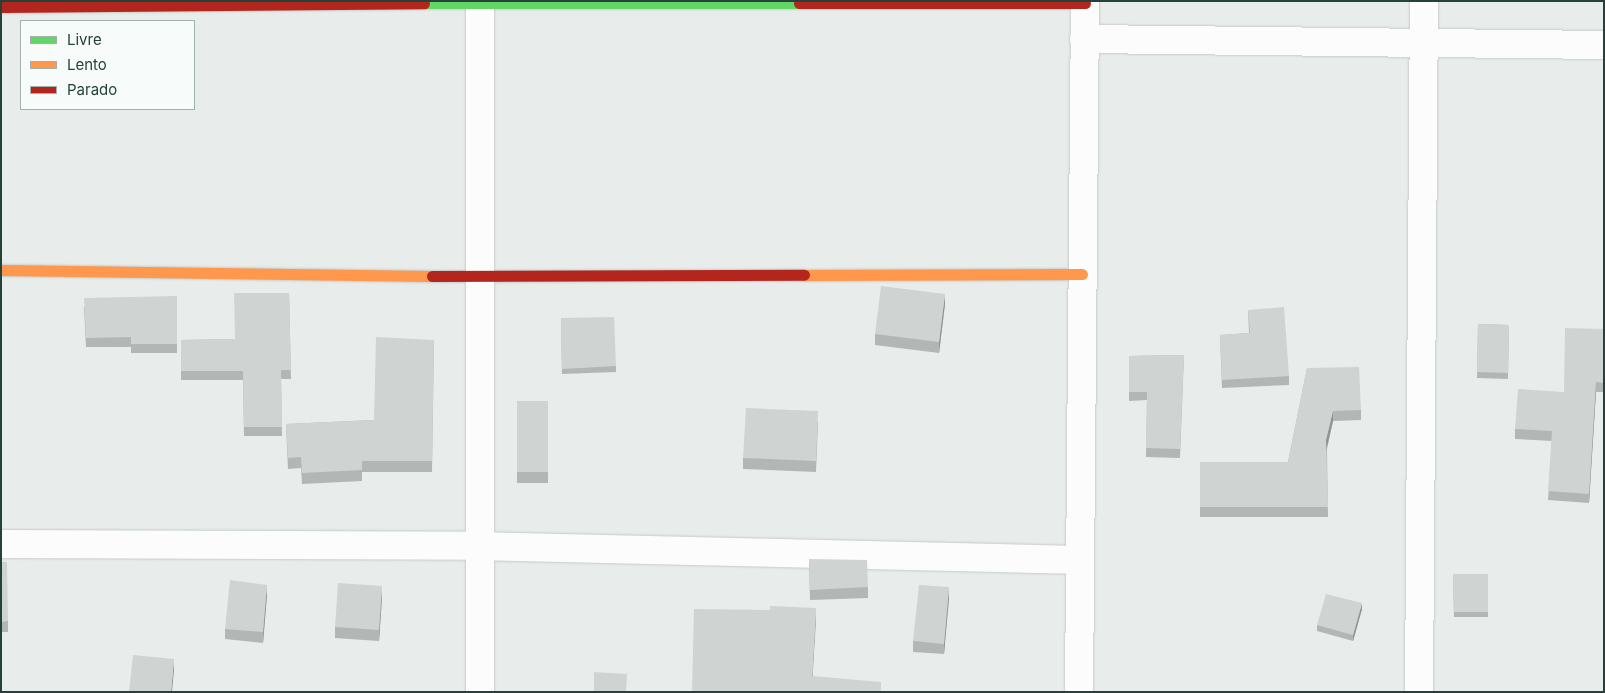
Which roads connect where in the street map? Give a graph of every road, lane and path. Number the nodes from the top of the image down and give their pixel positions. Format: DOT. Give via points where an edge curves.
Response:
graph roads {
  1 [pos="480,1"];
  2 [pos="1424,1"];
  3 [pos="1085,2"];
  4 [pos="1,7"];
  5 [pos="1084,39"];
  6 [pos="1424,44"];
  7 [pos="1604,45"];
  8 [pos="1,270"];
  9 [pos="1082,274"];
  10 [pos="480,277"];
  11 [pos="1,544"];
  12 [pos="479,546"];
  13 [pos="1080,560"];
  14 [pos="480,692"];
  15 [pos="1079,692"];
  16 [pos="1419,692"];
  1 -- 3 [label="street"];
  1 -- 4 [label="street"];
  1 -- 10 [label="street"];
  2 -- 6 [label="street"];
  3 -- 5 [label="street"];
  5 -- 6 [label="street"];
  5 -- 9 [label="street"];
  6 -- 7 [label="street"];
  6 -- 16 [label="street"];
  8 -- 10 [label="street"];
  9 -- 10 [label="street"];
  9 -- 13 [label="street"];
  10 -- 12 [label="street"];
  11 -- 12 [label="street"];
  12 -- 13 [label="street"];
  12 -- 14 [label="street"];
  13 -- 15 [label="street"];
}
